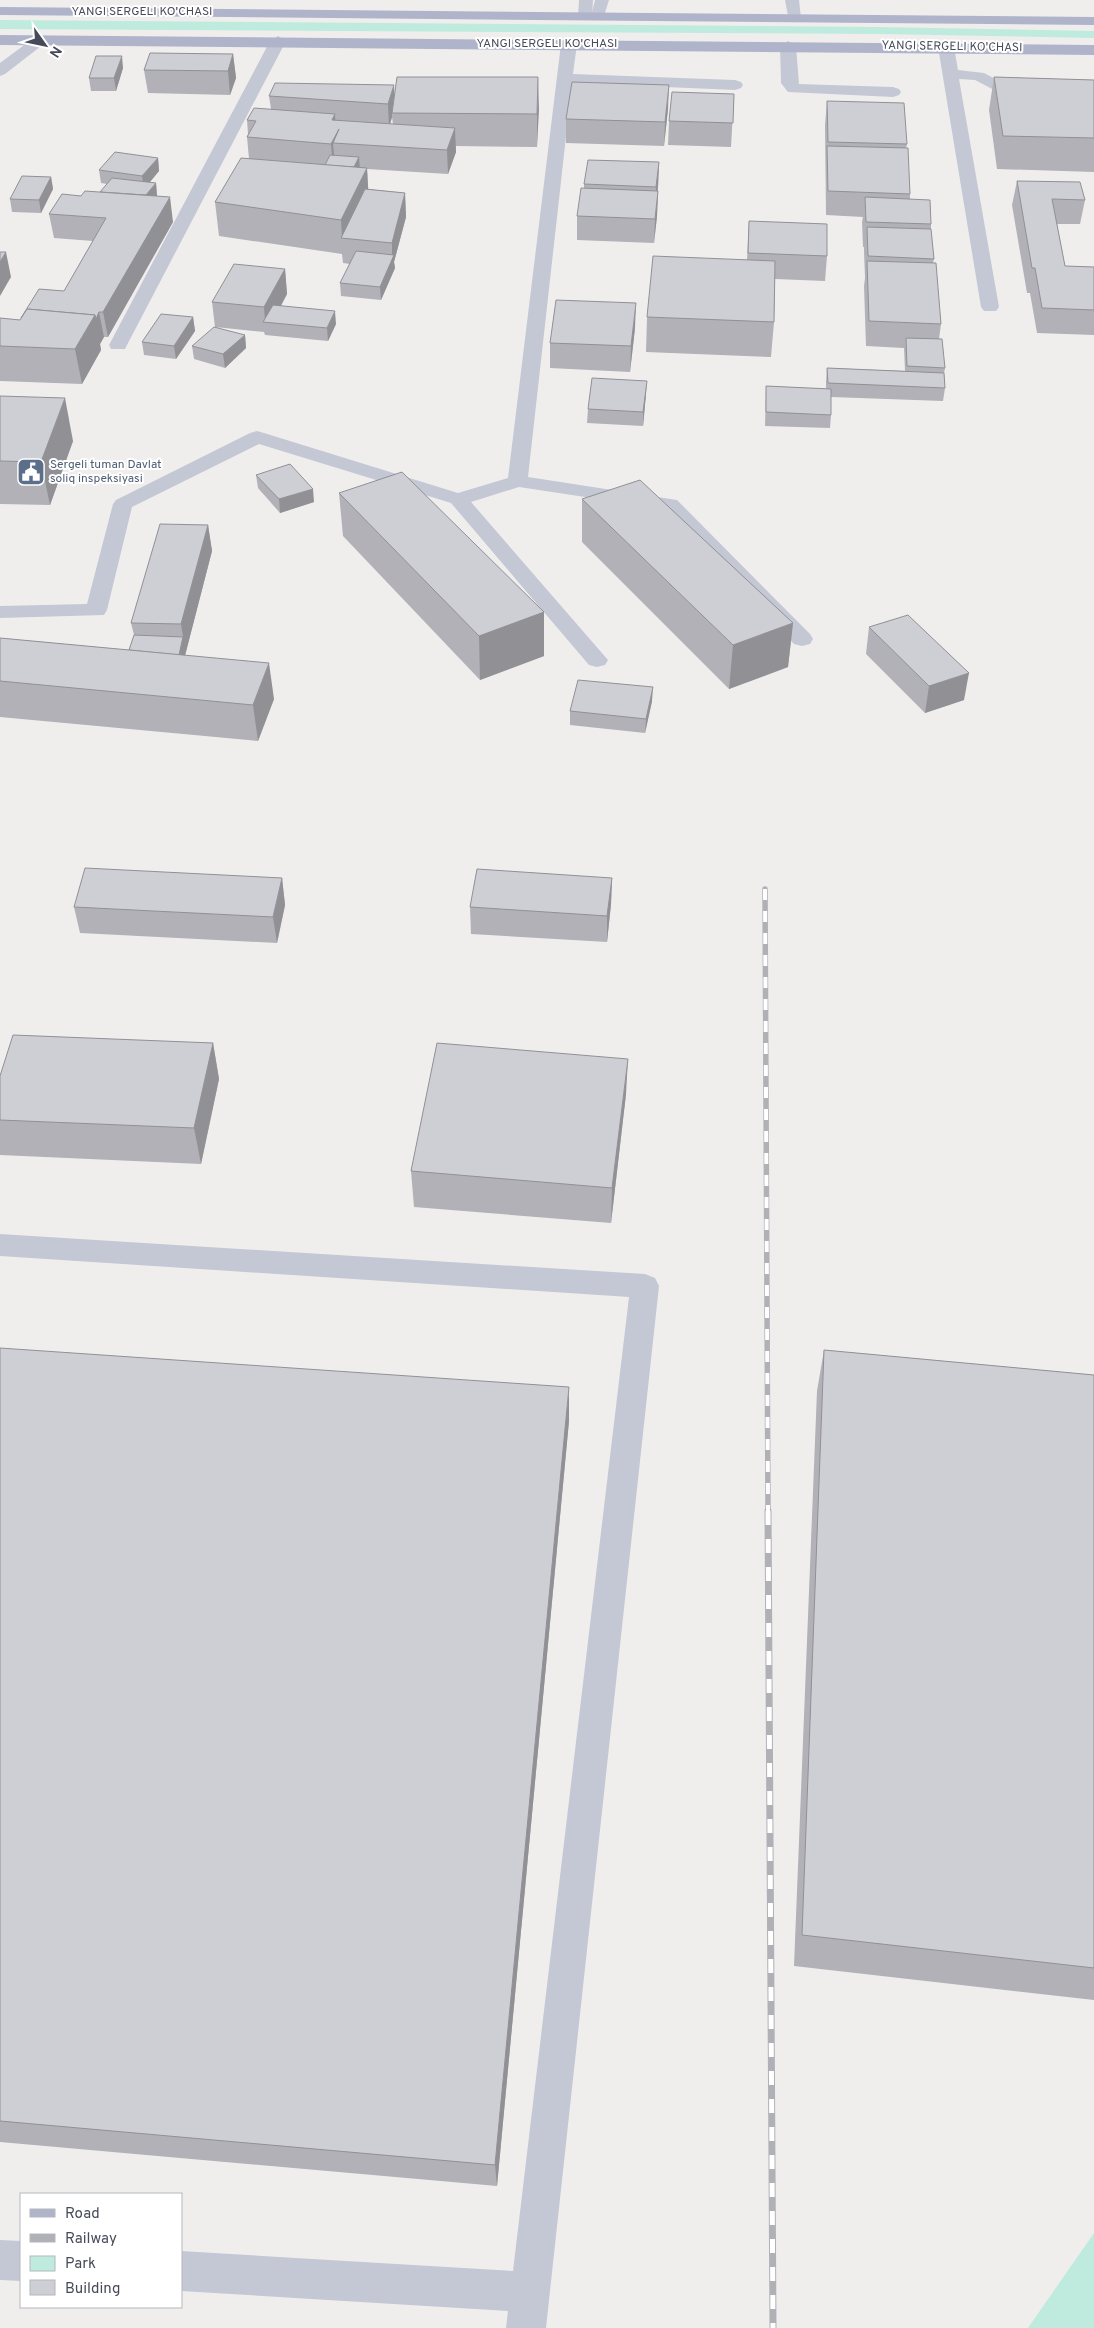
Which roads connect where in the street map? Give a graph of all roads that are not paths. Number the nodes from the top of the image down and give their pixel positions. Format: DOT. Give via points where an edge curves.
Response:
graph roads {
  1 [pos="586,0"];
  2 [pos="602,0"];
  3 [pos="792,0"];
  4 [pos="0,11"];
  5 [pos="592,16"];
  6 [pos="794,18"];
  7 [pos="1094,21"];
  8 [pos="0,40"];
  9 [pos="40,40"];
  10 [pos="278,41"];
  11 [pos="569,44"];
  12 [pos="788,46"];
  13 [pos="946,47"];
  14 [pos="1094,50"];
  15 [pos="0,71"];
  16 [pos="951,74"];
  17 [pos="565,78"];
  18 [pos="736,85"];
  19 [pos="1094,91"];
  20 [pos="893,92"];
  21 [pos="990,307"];
  22 [pos="118,345"];
  23 [pos="518,481"];
  24 [pos="458,499"];
  25 [pos="0,612"];
  26 [pos="802,639"];
  27 [pos="597,660"];
  28 [pos="0,1245"];
  29 [pos="0,2260"];
  30 [pos="20,2262"];
  31 [pos="182,2271"];
  32 [pos="528,2310"];
  1 -- 5 [label="street"];
  2 -- 5 [label="street"];
  3 -- 6 [label="street"];
  4 -- 5 [label="main road, YANGI SERGELI KO'CHASI"];
  5 -- 6 [label="main road, YANGI SERGELI KO'CHASI"];
  6 -- 7 [label="main road, YANGI SERGELI KO'CHASI"];
  8 -- 9 [label="main road, YANGI SERGELI KO'CHASI"];
  9 -- 10 [label="main road, YANGI SERGELI KO'CHASI"];
  9 -- 15 [label="street"];
  10 -- 11 [label="main road, YANGI SERGELI KO'CHASI"];
  10 -- 22 [label="street"];
  11 -- 12 [label="main road, YANGI SERGELI KO'CHASI"];
  11 -- 17 [label="street"];
  12 -- 13 [label="main road, YANGI SERGELI KO'CHASI"];
  12 -- 20 [label="street" via="789,83 794,89"];
  13 -- 14 [label="main road, YANGI SERGELI KO'CHASI"];
  13 -- 16 [label="street"];
  16 -- 19 [label="street" via="979,76 1000,88"];
  16 -- 21 [label="street"];
  17 -- 18 [label="street"];
  17 -- 23 [label="street"];
  23 -- 24 [label="street"];
  23 -- 26 [label="street" via="670,504"];
  24 -- 25 [label="street" via="257,437 123,504 96,610"];
  24 -- 27 [label="street"];
  28 -- 32 [label="street" via="645,1286"];
  29 -- 30 [label="street"];
  31 -- 32 [label="street"];
}
